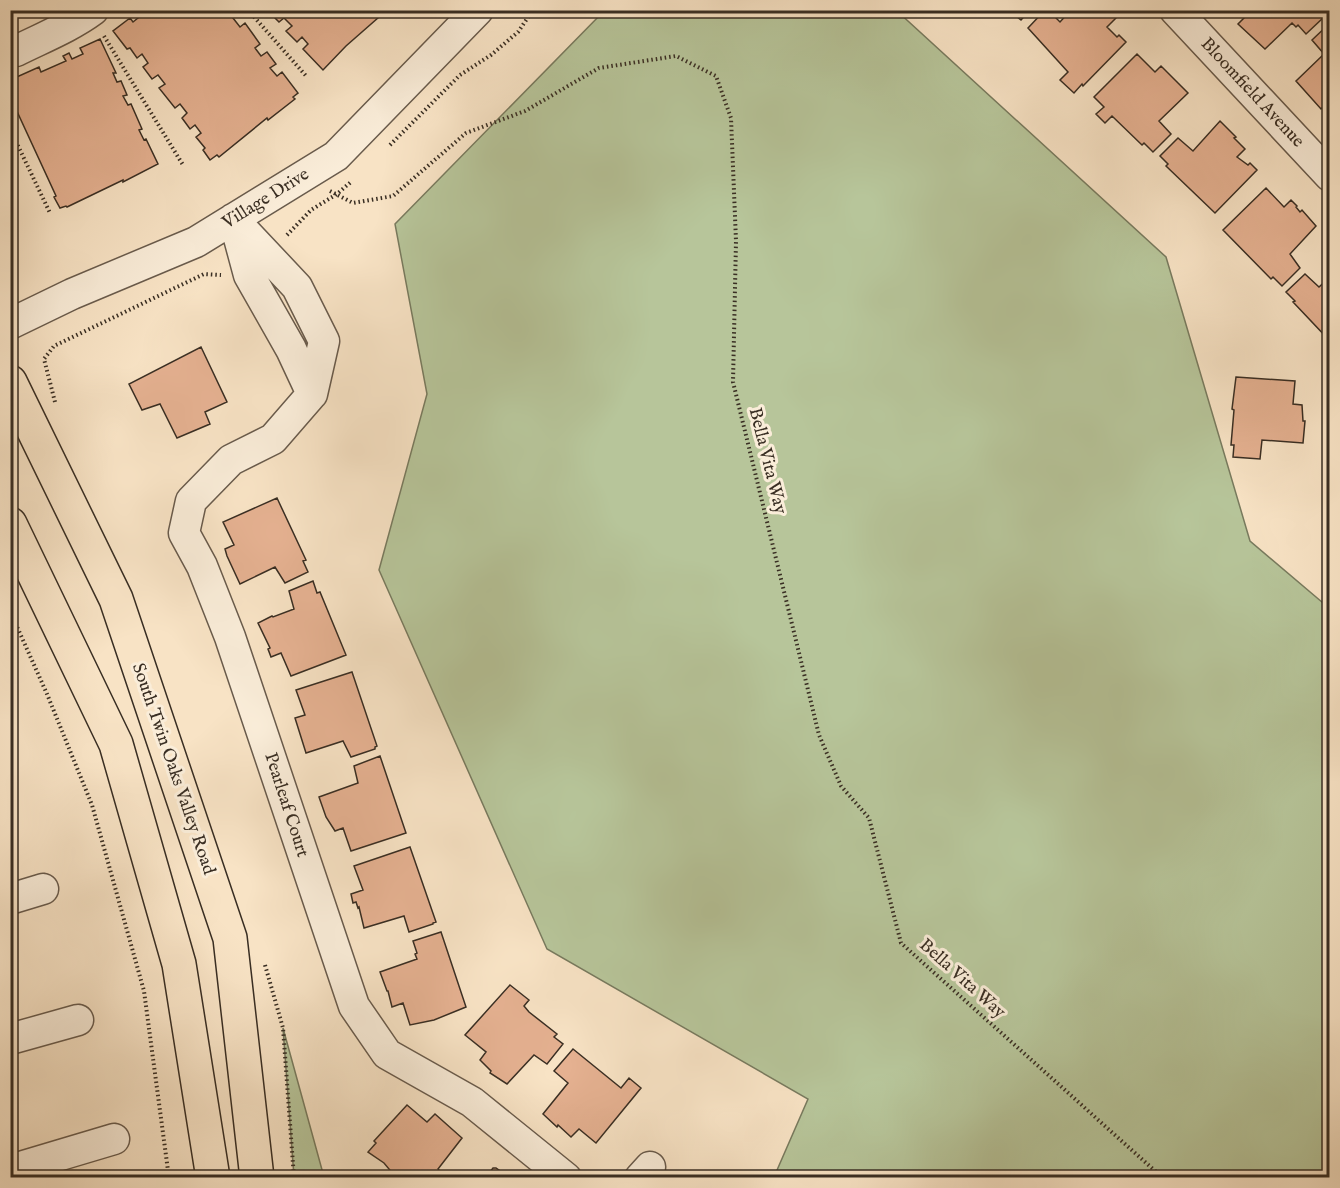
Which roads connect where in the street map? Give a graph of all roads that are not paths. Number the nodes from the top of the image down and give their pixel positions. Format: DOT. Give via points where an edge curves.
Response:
graph roads {
  1 [pos="478,10"];
  2 [pos="1175,10"];
  3 [pos="96,19"];
  4 [pos="10,50"];
  5 [pos="1329,176"];
  6 [pos="233,219"];
  7 [pos="309,311"];
  8 [pos="10,324"];
  9 [pos="280,330"];
  10 [pos="10,382"];
  11 [pos="312,394"];
  12 [pos="10,524"];
  13 [pos="43,889"];
  14 [pos="10,899"];
  15 [pos="78,1020"];
  16 [pos="10,1039"];
  17 [pos="114,1139"];
  18 [pos="10,1170"];
  19 [pos="213,1178"];
  20 [pos="257,1178"];
  21 [pos="566,1178"];
  1 -- 6 [label="street, Village Drive" via="336,156"];
  2 -- 5 [label="street, Bloomfield Avenue"];
  3 -- 4 [label="street" via="81,19 16,51"];
  6 -- 7 [label="street" via="297,287"];
  6 -- 8 [label="street, Village Drive" via="196,242"];
  6 -- 9 [label="street" via="249,275"];
  7 -- 9 [label="street"];
  7 -- 11 [label="street" via="324,341"];
  9 -- 11 [label="street"];
  10 -- 20 [label="main road, South Twin Oaks Valley Road" via="116,599 230,938"];
  11 -- 21 [label="street, Pearleaf Court" via="273,439 231,460 191,501 184,533 202,566 230,637 354,1006 387,1054 472,1102"];
  12 -- 19 [label="main road" via="116,744 179,964"];
  13 -- 14 [label="street"];
  15 -- 16 [label="street"];
  17 -- 18 [label="street"];
}
